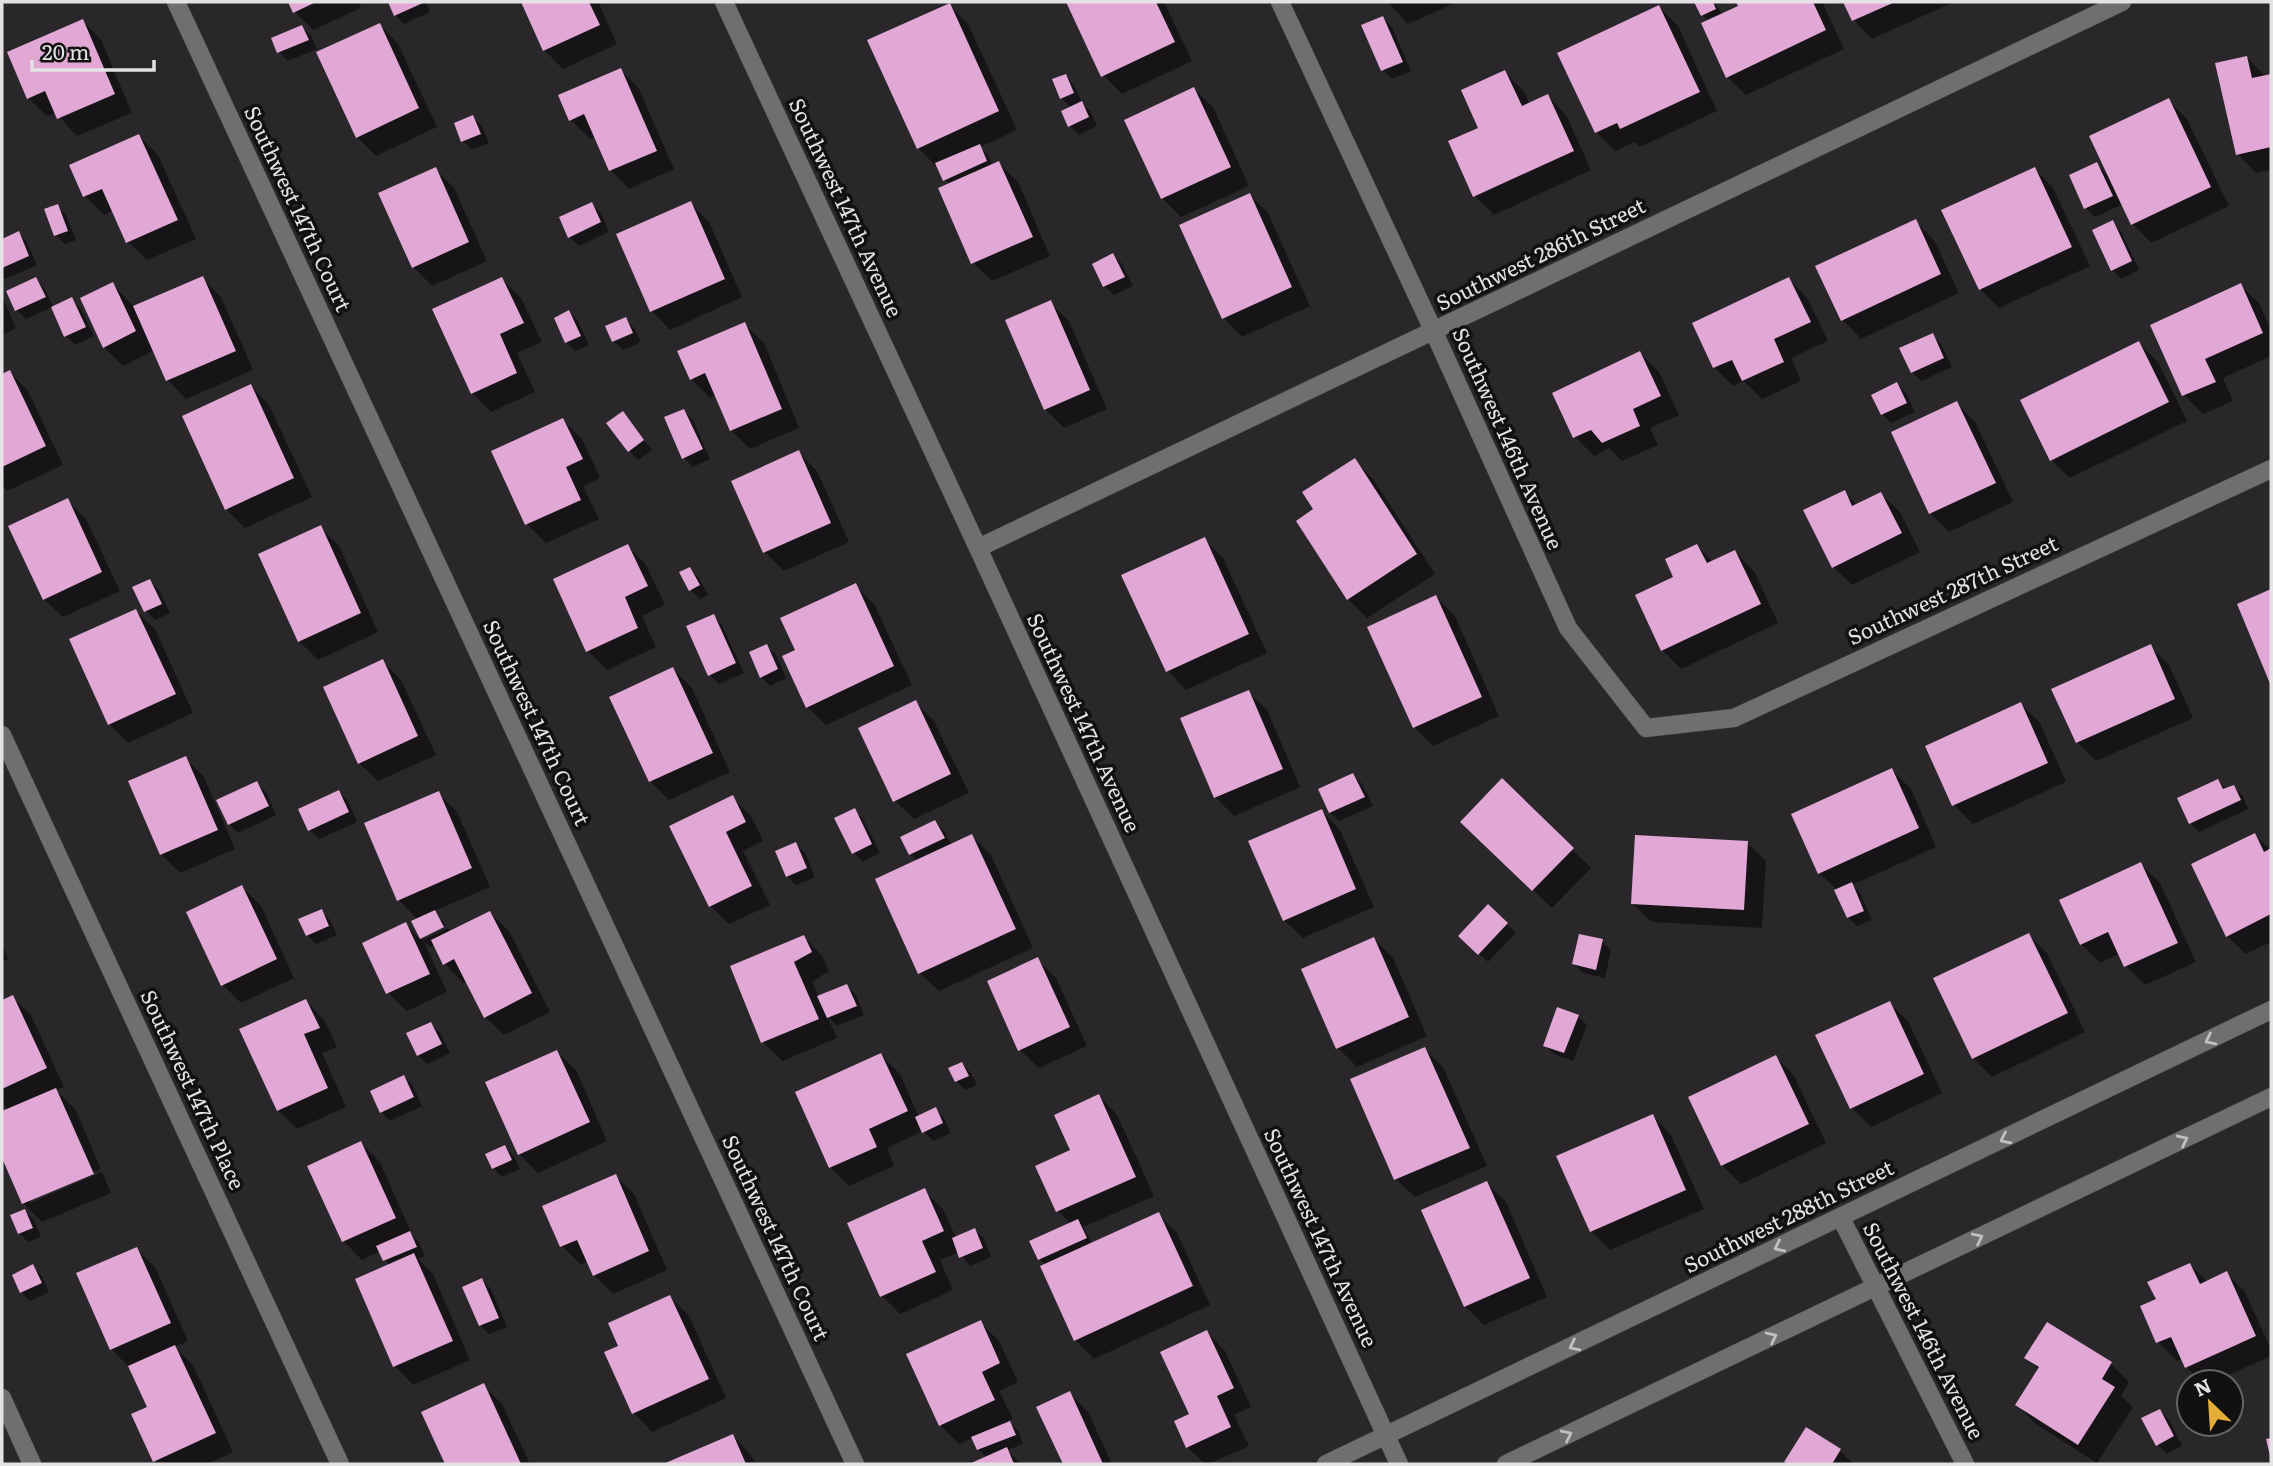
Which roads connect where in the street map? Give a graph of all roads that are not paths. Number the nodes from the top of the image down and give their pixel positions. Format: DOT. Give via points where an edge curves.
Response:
graph roads {
  1 [pos="176,2"];
  2 [pos="723,2"];
  3 [pos="1280,2"];
  4 [pos="2122,2"];
  5 [pos="1434,332"];
  6 [pos="2271,469"];
  7 [pos="978,548"];
  8 [pos="1646,728"];
  9 [pos="2,735"];
  10 [pos="2271,1010"];
  11 [pos="2271,1097"];
  12 [pos="1841,1218"];
  13 [pos="1875,1287"];
  14 [pos="2,1398"];
  15 [pos="1385,1436"];
  16 [pos="32,1464"];
  17 [pos="340,1464"];
  18 [pos="855,1464"];
  19 [pos="1326,1464"];
  20 [pos="1399,1464"];
  21 [pos="1506,1464"];
  22 [pos="1965,1464"];
  1 -- 18 [label="street, Southwest 147th Court"];
  2 -- 7 [label="street, Southwest 147th Avenue"];
  3 -- 5 [label="street, Southwest 146th Avenue"];
  4 -- 5 [label="street, Southwest 286th Street"];
  5 -- 7 [label="street, Southwest 286th Street"];
  5 -- 8 [label="street, Southwest 146th Avenue" via="1568,628"];
  6 -- 8 [label="street, Southwest 287th Street" via="1734,718"];
  7 -- 15 [label="street, Southwest 147th Avenue"];
  9 -- 17 [label="street, Southwest 147th Place"];
  10 -- 12 [label="street, Southwest 288th Street, one-way"];
  13 -- 11 [label="street, one-way"];
  12 -- 13 [label="street, Southwest 146th Avenue"];
  12 -- 15 [label="street, Southwest 288th Street, one-way"];
  21 -- 13 [label="street, one-way"];
  13 -- 22 [label="street, Southwest 146th Avenue"];
  14 -- 16 [label="street"];
  15 -- 19 [label="street, Southwest 288th Street"];
  15 -- 20 [label="street, Southwest 147th Avenue"];
}
